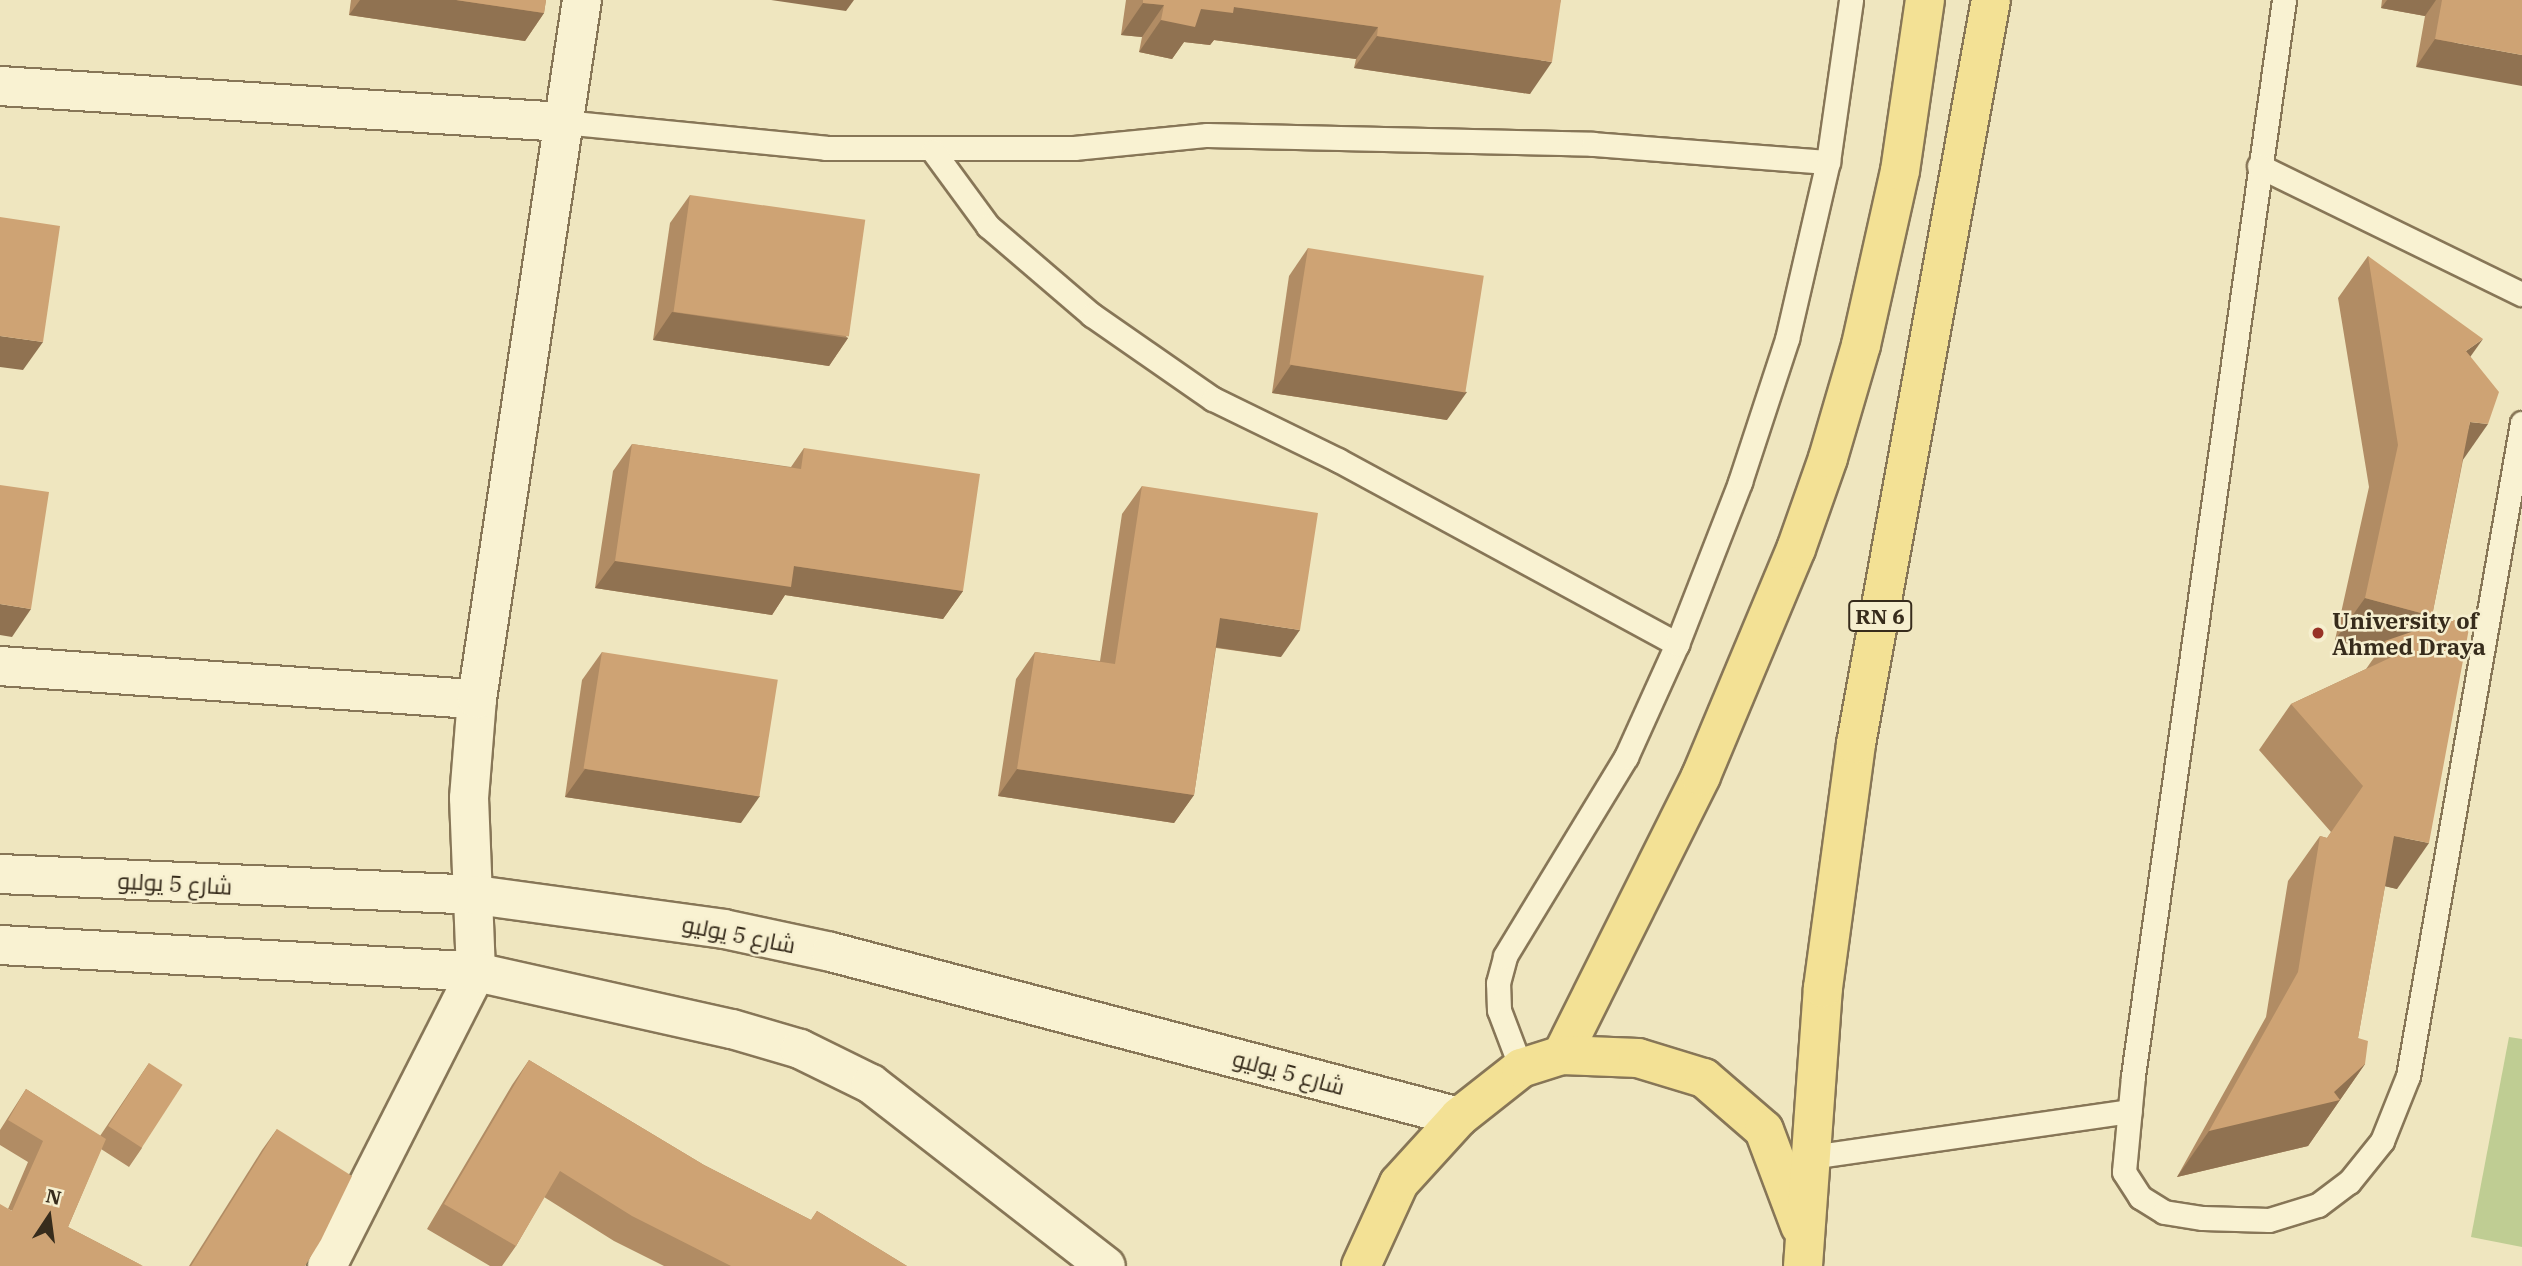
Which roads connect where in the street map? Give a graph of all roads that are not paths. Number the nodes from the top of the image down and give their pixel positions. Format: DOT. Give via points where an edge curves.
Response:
graph roads {
  1 [pos="582,0"];
  2 [pos="1851,0"];
  3 [pos="1925,0"];
  4 [pos="1991,0"];
  5 [pos="2284,0"];
  6 [pos="0,86"];
  7 [pos="563,122"];
  8 [pos="933,151"];
  9 [pos="1828,162"];
  10 [pos="2259,166"];
  11 [pos="2522,294"];
  12 [pos="2522,423"];
  13 [pos="1677,643"];
  14 [pos="0,666"];
  15 [pos="477,699"];
  16 [pos="0,874"];
  17 [pos="476,895"];
  18 [pos="0,945"];
  19 [pos="476,972"];
  20 [pos="1562,1055"];
  21 [pos="1521,1069"];
  22 [pos="2130,1111"];
  23 [pos="1459,1117"];
  24 [pos="1811,1157"];
  25 [pos="1804,1252"];
  26 [pos="1086,1259"];
  27 [pos="327,1266"];
  28 [pos="1361,1266"];
  1 -- 7 [label="main road"];
  2 -- 9 [label="lane"];
  3 -- 20 [label="main road" via="1900,171 1861,345 1828,458 1796,548 1701,776"];
  4 -- 24 [label="main road, RN 6" via="1856,744 1822,988"];
  5 -- 10 [label="lane"];
  6 -- 7 [label="main road"];
  7 -- 8 [label="lane" via="825,148"];
  7 -- 15 [label="main road" via="510,505"];
  8 -- 9 [label="lane" via="1074,148 1207,135 1593,144"];
  8 -- 13 [label="lane" via="988,226 1091,315 1213,399 1338,460"];
  9 -- 13 [label="lane" via="1787,339 1740,482"];
  10 -- 11 [label="lane"];
  10 -- 22 [label="lane"];
  12 -- 22 [label="lane" via="2408,1076 2382,1141 2349,1182 2318,1205 2269,1220 2203,1218 2164,1212 2140,1197 2124,1172"];
  13 -- 21 [label="lane" via="1626,757 1505,956 1498,983 1499,1010"];
  14 -- 15 [label="main road"];
  15 -- 17 [label="main road" via="469,798"];
  16 -- 17 [label="main road, شارع 5 يوليو"];
  17 -- 19 [label="main road"];
  17 -- 23 [label="main road, شارع 5 يوليو" via="724,929 831,953"];
  18 -- 19 [label="main road"];
  19 -- 26 [label="main road" via="733,1029 800,1049 871,1084"];
  19 -- 27 [label="main road"];
  20 -- 21 [label="main road, RN 6"];
  20 -- 25 [label="main road, RN 6" via="1638,1058 1704,1078 1764,1130"];
  21 -- 23 [label="main road, RN 6"];
  22 -- 24 [label="lane"];
  23 -- 28 [label="main road, RN 6" via="1399,1183"];
  24 -- 25 [label="main road, RN 6"];
}
